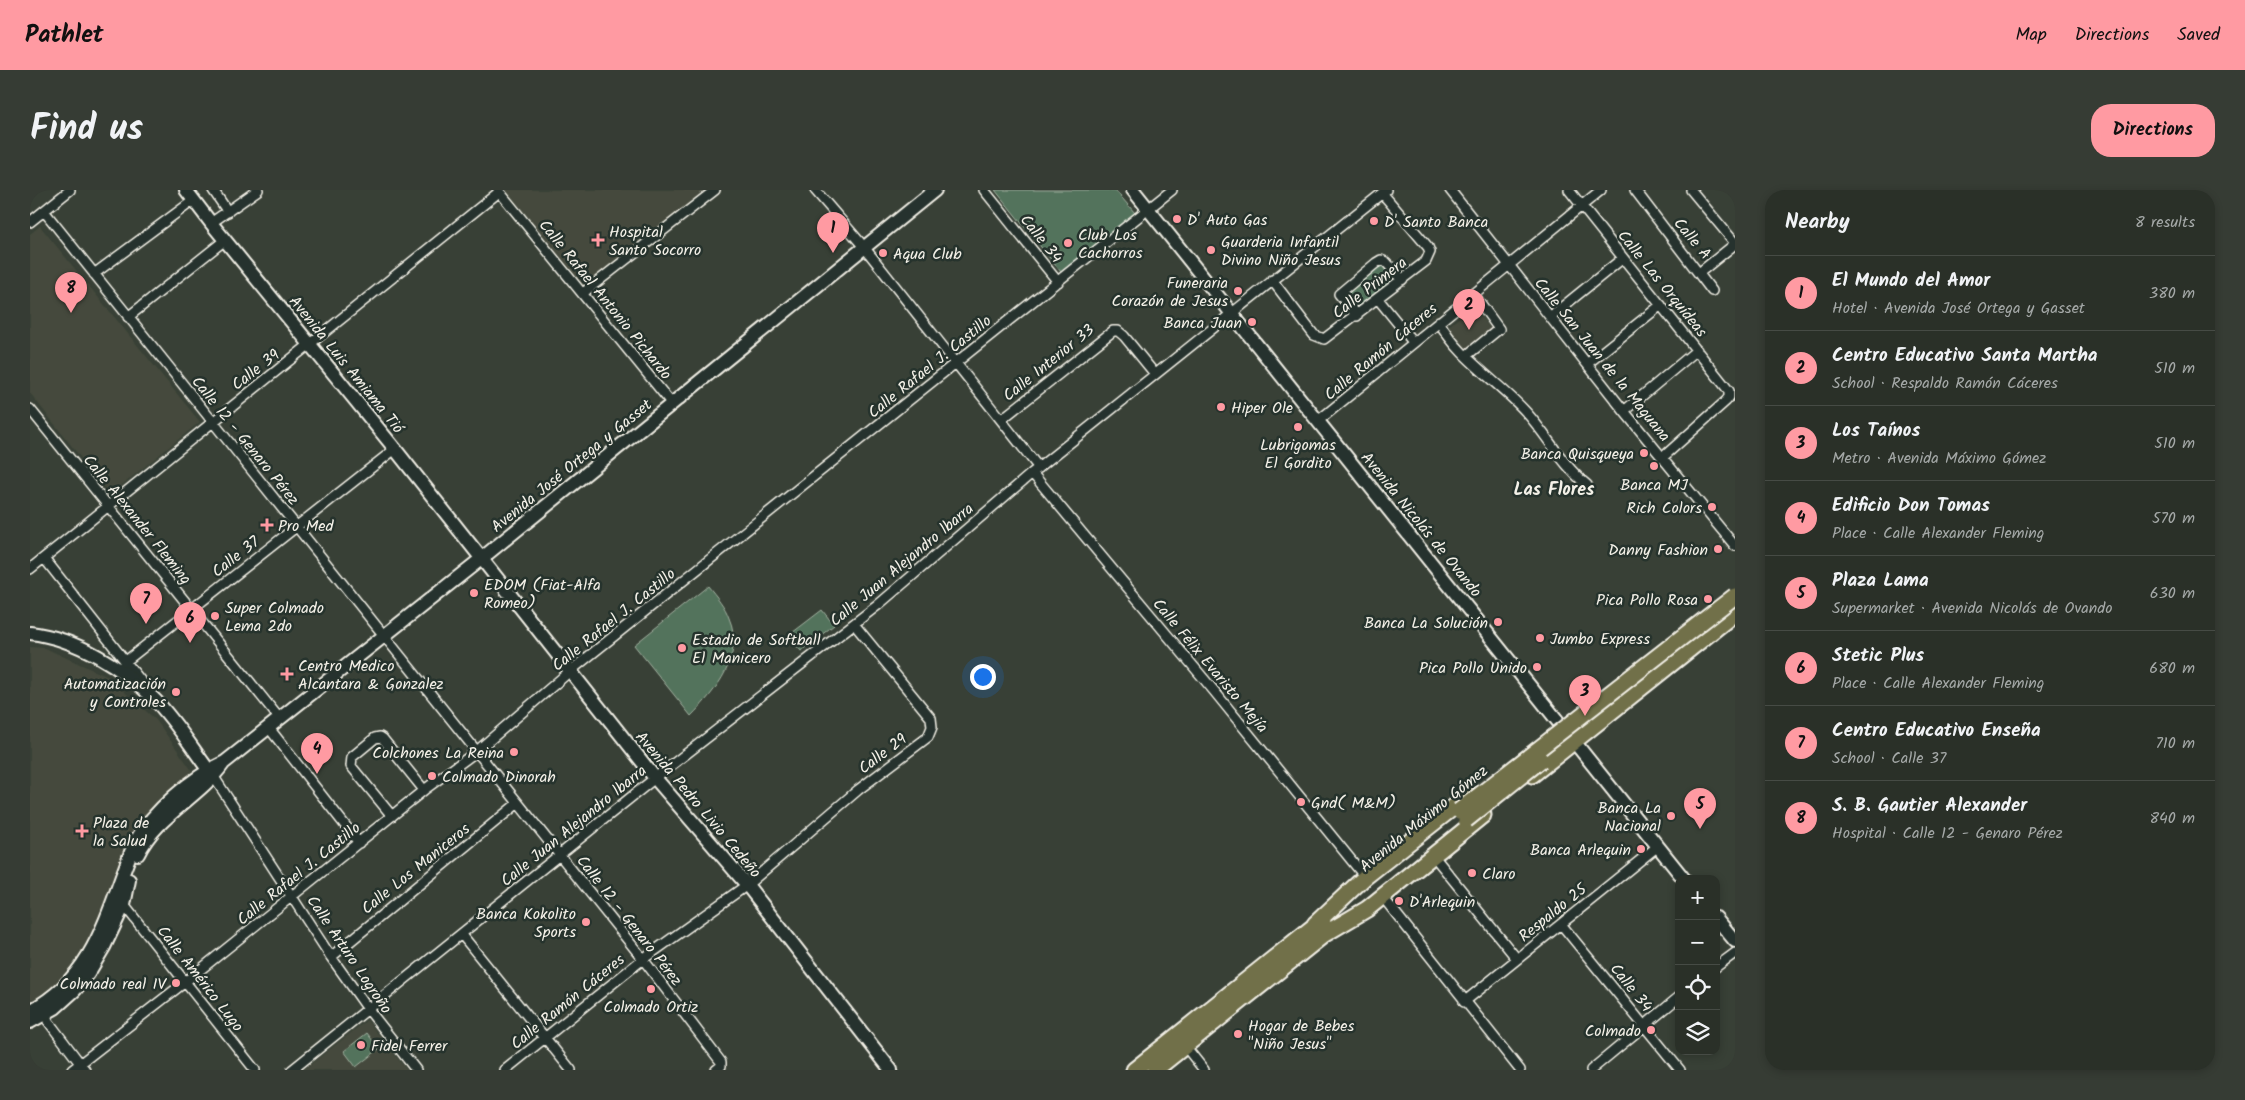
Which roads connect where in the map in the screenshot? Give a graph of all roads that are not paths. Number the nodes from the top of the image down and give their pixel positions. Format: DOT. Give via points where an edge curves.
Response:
graph roads {
  1 [pos="70,190"];
  2 [pos="213,190"];
  3 [pos="258,190"];
  4 [pos="715,190"];
  5 [pos="815,190"];
  6 [pos="935,190"];
  7 [pos="984,190"];
  8 [pos="1133,190"];
  9 [pos="1172,190"];
  10 [pos="1450,190"];
  11 [pos="1570,190"];
  12 [pos="1601,190"];
  13 [pos="1635,190"];
  14 [pos="1691,190"];
  15 [pos="499,191"];
  16 [pos="1384,191"];
  17 [pos="190,195"];
  18 [pos="1581,205"];
  19 [pos="1148,209"];
  20 [pos="44,211"];
  21 [pos="228,212"];
  22 [pos="30,222"];
  23 [pos="211,223"];
  24 [pos="225,240"];
  25 [pos="1735,244"];
  26 [pos="864,247"];
  27 [pos="1623,258"];
  28 [pos="1508,264"];
  29 [pos="1699,273"];
  30 [pos="94,274"];
  31 [pos="1272,280"];
  32 [pos="1402,280"];
  33 [pos="1058,282"];
  34 [pos="1712,291"];
  35 [pos="583,293"];
  36 [pos="1474,293"];
  37 [pos="1378,298"];
  38 [pos="1661,305"];
  39 [pos="1231,314"];
  40 [pos="1356,316"];
  41 [pos="128,317"];
  42 [pos="1550,317"];
  43 [pos="1439,321"];
  44 [pos="1413,342"];
  45 [pos="310,344"];
  46 [pos="1697,350"];
  47 [pos="1466,356"];
  48 [pos="957,363"];
  49 [pos="1587,364"];
  50 [pos="1155,374"];
  51 [pos="672,404"];
  52 [pos="30,409"];
  53 [pos="1624,411"];
  54 [pos="1002,419"];
  55 [pos="212,421"];
  56 [pos="1318,422"];
  57 [pos="394,449"];
  58 [pos="1662,458"];
  59 [pos="1035,470"];
  60 [pos="1587,485"];
  61 [pos="108,507"];
  62 [pos="297,527"];
  63 [pos="1735,546"];
  64 [pos="44,558"];
  65 [pos="481,559"];
  66 [pos="30,569"];
  67 [pos="1735,588"];
  68 [pos="1735,596"];
  69 [pos="1735,607"];
  70 [pos="191,610"];
  71 [pos="1735,612"];
  72 [pos="854,624"];
  73 [pos="30,632"];
  74 [pos="384,634"];
  75 [pos="123,666"];
  76 [pos="569,672"];
  77 [pos="279,718"];
  78 [pos="1563,725"];
  79 [pos="269,728"];
  80 [pos="1574,741"];
  81 [pos="477,751"];
  82 [pos="211,774"];
  83 [pos="655,778"];
  84 [pos="424,790"];
  85 [pos="518,803"];
  86 [pos="1462,815"];
  87 [pos="392,816"];
  88 [pos="359,843"];
  89 [pos="1658,846"];
  90 [pos="560,855"];
  91 [pos="1433,855"];
  92 [pos="1681,875"];
  93 [pos="1365,877"];
  94 [pos="121,882"];
  95 [pos="747,885"];
  96 [pos="293,896"];
  97 [pos="1382,896"];
  98 [pos="124,905"];
  99 [pos="1718,920"];
  100 [pos="1561,924"];
  101 [pos="1319,930"];
  102 [pos="462,935"];
  103 [pos="1735,941"];
  104 [pos="1735,953"];
  105 [pos="331,957"];
  106 [pos="643,958"];
  107 [pos="1517,960"];
  108 [pos="1719,965"];
  109 [pos="185,982"];
  110 [pos="1675,1000"];
  111 [pos="1464,1002"];
  112 [pos="44,1009"];
  113 [pos="368,1009"];
  114 [pos="30,1011"];
  115 [pos="30,1022"];
  116 [pos="1643,1025"];
  117 [pos="546,1038"];
  118 [pos="1184,1046"];
  119 [pos="82,1067"];
  120 [pos="719,1067"];
  121 [pos="72,1070"];
  122 [pos="254,1070"];
  123 [pos="292,1070"];
  124 [pos="416,1070"];
  125 [pos="505,1070"];
  126 [pos="571,1070"];
  127 [pos="891,1070"];
  128 [pos="1134,1070"];
  129 [pos="1155,1070"];
  130 [pos="1204,1070"];
  131 [pos="1520,1070"];
  132 [pos="1591,1070"];
  133 [pos="1680,1070"];
  1 -- 20 [label="street"];
  2 -- 21 [label="street"];
  3 -- 21 [label="street"];
  4 -- 35 [label="street"];
  5 -- 26 [label="street, Calle Félix Evaristo Mejía"];
  6 -- 26 [label="main road, Avenida José Ortega y Gasset"];
  7 -- 33 [label="street, Calle 34"];
  8 -- 19 [label="main road, Avenida Nicolás de Ovando"];
  9 -- 19 [label="street, Calle Rafael J. Castillo"];
  10 -- 28 [label="street, Calle San Juan de la Maguana"];
  11 -- 18 [label="street, Calle Las Orquídeas"];
  12 -- 18 [label="street, Calle Ramón Cáceres"];
  13 -- 29 [label="street, Calle A"];
  14 -- 25 [label="street"];
  15 -- 35 [label="street, Calle Rafael Antonio Pichardo"];
  15 -- 45 [label="street, Calle 39"];
  16 -- 31 [label="street, Calle Juan Alejandro lbarra"];
  16 -- 32 [label="street, Calle Primera" via="1430,252 1426,261"];
  17 -- 23 [label="main road, Avenida Luis Amiama Tió"];
  17 -- 30 [label="street"];
  18 -- 27 [label="street, Calle Las Orquídeas"];
  18 -- 28 [label="street, Calle Ramón Cáceres"];
  19 -- 33 [label="street, Calle Rafael J. Castillo"];
  19 -- 39 [label="main road, Avenida Nicolás de Ovando"];
  20 -- 22 [label="street"];
  20 -- 30 [label="street, Calle 12 - Genaro Pérez"];
  21 -- 23 [label="street"];
  23 -- 24 [label="main road, Avenida Luis Amiama Tió"];
  24 -- 41 [label="street"];
  24 -- 45 [label="main road, Avenida Luis Amiama Tió"];
  25 -- 29 [label="street, Calle A"];
  26 -- 48 [label="street, Calle Félix Evaristo Mejía"];
  26 -- 51 [label="main road, Avenida José Ortega y Gasset"];
  27 -- 38 [label="street, Calle Las Orquídeas"];
  27 -- 42 [label="street"];
  28 -- 36 [label="street, Calle Ramón Cáceres"];
  28 -- 42 [label="street, Calle San Juan de la Maguana"];
  29 -- 34 [label="street"];
  30 -- 41 [label="street, Calle 12 - Genaro Pérez"];
  31 -- 39 [label="street, Calle Juan Alejandro lbarra"];
  31 -- 40 [label="street, Calle Primera" via="1318,338 1324,339"];
  32 -- 37 [label="street, Calle Primera"];
  32 -- 40 [label="street" via="1386,262 1380,260 1376,263 1339,294"];
  33 -- 48 [label="street, Calle Rafael J. Castillo"];
  35 -- 51 [label="street, Calle Rafael Antonio Pichardo"];
  36 -- 43 [label="street, Calle Ramón Cáceres"];
  36 -- 47 [label="street" via="1499,329"];
  37 -- 40 [label="street, Calle Primera"];
  37 -- 44 [label="street"];
  38 -- 46 [label="street, Calle Las Orquídeas"];
  38 -- 49 [label="street"];
  39 -- 50 [label="street, Calle Juan Alejandro lbarra"];
  39 -- 56 [label="main road, Avenida Nicolás de Ovando"];
  41 -- 55 [label="street, Calle 12 - Genaro Pérez"];
  42 -- 49 [label="street, Calle San Juan de la Maguana"];
  43 -- 44 [label="street, Calle Ramón Cáceres"];
  43 -- 47 [label="street"];
  44 -- 56 [label="street, Calle Ramón Cáceres"];
  45 -- 55 [label="street, Calle 39"];
  45 -- 57 [label="main road, Avenida Luis Amiama Tió"];
  46 -- 53 [label="street"];
  46 -- 58 [label="street, Calle Las Orquídeas" via="1729,391 1729,397"];
  47 -- 60 [label="street" via="1526,412 1565,465"];
  48 -- 54 [label="street, Calle Félix Evaristo Mejía"];
  48 -- 76 [label="street, Calle Rafael J. Castillo"];
  49 -- 53 [label="street, Calle San Juan de la Maguana"];
  50 -- 54 [label="street, Calle Interior 33" via="1124,336 1113,331"];
  50 -- 59 [label="street, Calle Juan Alejandro lbarra"];
  51 -- 65 [label="main road, Avenida José Ortega y Gasset"];
  52 -- 61 [label="street, Calle Alexander Fleming"];
  53 -- 58 [label="street, Calle San Juan de la Maguana"];
  54 -- 59 [label="street, Calle Félix Evaristo Mejía"];
  55 -- 61 [label="street, Calle 39"];
  55 -- 62 [label="street, Calle 12 - Genaro Pérez"];
  56 -- 78 [label="main road, Avenida Nicolás de Ovando"];
  57 -- 62 [label="street, Calle 37"];
  57 -- 65 [label="main road, Avenida Luis Amiama Tió"];
  58 -- 63 [label="street, Calle San Juan de la Maguana"];
  59 -- 72 [label="street, Calle Juan Alejandro lbarra"];
  59 -- 93 [label="street, Calle Félix Evaristo Mejía"];
  61 -- 64 [label="street, Calle 39"];
  61 -- 70 [label="street, Calle Alexander Fleming"];
  62 -- 70 [label="street, Calle 37"];
  62 -- 74 [label="street, Calle 12 - Genaro Pérez"];
  64 -- 66 [label="street, Calle 39"];
  64 -- 75 [label="street"];
  65 -- 74 [label="main road, Avenida José Ortega y Gasset"];
  65 -- 76 [label="main road, Avenida Pedro Livio Cedeño"];
  67 -- 78 [label="main road"];
  68 -- 86 [label="main road, Avenida Máximo Gómez, bridge"];
  69 -- 86 [label="main road, Avenida Máximo Gómez, bridge"];
  70 -- 75 [label="street, Calle 37"];
  70 -- 77 [label="street, Calle Alexander Fleming"];
  71 -- 80 [label="main road"];
  72 -- 83 [label="street, Calle Juan Alejandro lbarra"];
  72 -- 95 [label="street, Calle 29" via="930,718 932,727 928,737 858,790"];
  73 -- 75 [label="main road" via="57,639"];
  74 -- 77 [label="main road, Avenida José Ortega y Gasset"];
  74 -- 81 [label="street, Calle 12 - Genaro Pérez"];
  75 -- 82 [label="main road" via="156,701"];
  76 -- 81 [label="street, Calle Rafael J. Castillo"];
  76 -- 83 [label="main road, Avenida Pedro Livio Cedeño"];
  77 -- 79 [label="main road, Avenida José Ortega y Gasset"];
  78 -- 80 [label="main road, Avenida Nicolás de Ovando"];
  78 -- 93 [label="main road"];
  79 -- 82 [label="main road, Avenida José Ortega y Gasset"];
  79 -- 88 [label="street"];
  80 -- 89 [label="main road, Avenida Nicolás de Ovando"];
  80 -- 91 [label="main road"];
  81 -- 84 [label="street, Calle Rafael J. Castillo"];
  81 -- 85 [label="street, Calle 12 - Genaro Pérez"];
  82 -- 94 [label="main road, Avenida José Ortega y Gasset" via="159,811 141,832"];
  82 -- 96 [label="street, Calle Arturo Logroño"];
  82 -- 98 [label="main road, Avenida José Ortega y Gasset" via="145,842 134,863"];
  83 -- 90 [label="street, Calle Juan Alejandro lbarra"];
  83 -- 95 [label="main road, Avenida Pedro Livio Cedeño"];
  84 -- 87 [label="street, Calle Rafael J. Castillo"];
  84 -- 87 [label="street" via="383,739 375,738 352,757 351,766"];
  85 -- 90 [label="street, Calle 12 - Genaro Pérez"];
  85 -- 105 [label="street, Calle Los Maniceros"];
  86 -- 101 [label="main road, Avenida Máximo Gómez" via="1370,883"];
  87 -- 88 [label="street, Calle Rafael J. Castillo"];
  88 -- 96 [label="street, Calle Rafael J. Castillo"];
  89 -- 92 [label="main road, Avenida Nicolás de Ovando"];
  89 -- 100 [label="street, Respaldo 25"];
  90 -- 102 [label="street, Calle Juan Alejandro lbarra"];
  90 -- 106 [label="street, Calle 12 - Genaro Pérez"];
  91 -- 97 [label="main road"];
  91 -- 107 [label="street"];
  93 -- 101 [label="main road"];
  94 -- 98 [label="street"];
  94 -- 112 [label="main road, Avenida José Ortega y Gasset" via="98,941 83,966"];
  95 -- 106 [label="street, Calle Ramón Cáceres"];
  95 -- 127 [label="main road, Avenida Pedro Livio Cedeño"];
  96 -- 105 [label="street, Calle Arturo Logroño"];
  96 -- 109 [label="street, Calle Rafael J. Castillo"];
  97 -- 101 [label="main road" via="1367,909"];
  97 -- 111 [label="street"];
  98 -- 109 [label="street, Calle Américo Lugo"];
  98 -- 112 [label="main road, Avenida José Ortega y Gasset" via="104,947 82,982 55,1008"];
  99 -- 103 [label="main road"];
  100 -- 107 [label="street, Respaldo 25"];
  100 -- 116 [label="street, Calle 34"];
  101 -- 118 [label="main road, Avenida Máximo Gómez"];
  101 -- 128 [label="main road, Avenida Máximo Gómez"];
  102 -- 113 [label="street, Calle Juan Alejandro lbarra"];
  102 -- 117 [label="street"];
  104 -- 108 [label="street"];
  105 -- 113 [label="street, Calle Arturo Logroño"];
  106 -- 117 [label="street, Calle Ramón Cáceres"];
  106 -- 120 [label="street, Calle 12 - Genaro Pérez"];
  107 -- 111 [label="street, Respaldo 25"];
  109 -- 119 [label="street, Calle Rafael J. Castillo"];
  109 -- 122 [label="street, Calle Américo Lugo"];
  110 -- 116 [label="street"];
  111 -- 131 [label="street"];
  112 -- 114 [label="main road, Avenida José Ortega y Gasset"];
  112 -- 115 [label="main road, Avenida José Ortega y Gasset"];
  112 -- 119 [label="street"];
  113 -- 123 [label="street, Calle Juan Alejandro lbarra"];
  113 -- 124 [label="street, Calle Arturo Logroño"];
  116 -- 132 [label="street"];
  116 -- 133 [label="street, Calle 34"];
  117 -- 125 [label="street, Calle Ramón Cáceres"];
  117 -- 126 [label="street"];
  118 -- 129 [label="main road, Avenida Máximo Gómez"];
  118 -- 130 [label="street"];
  119 -- 121 [label="street, Calle Rafael J. Castillo"];
}
